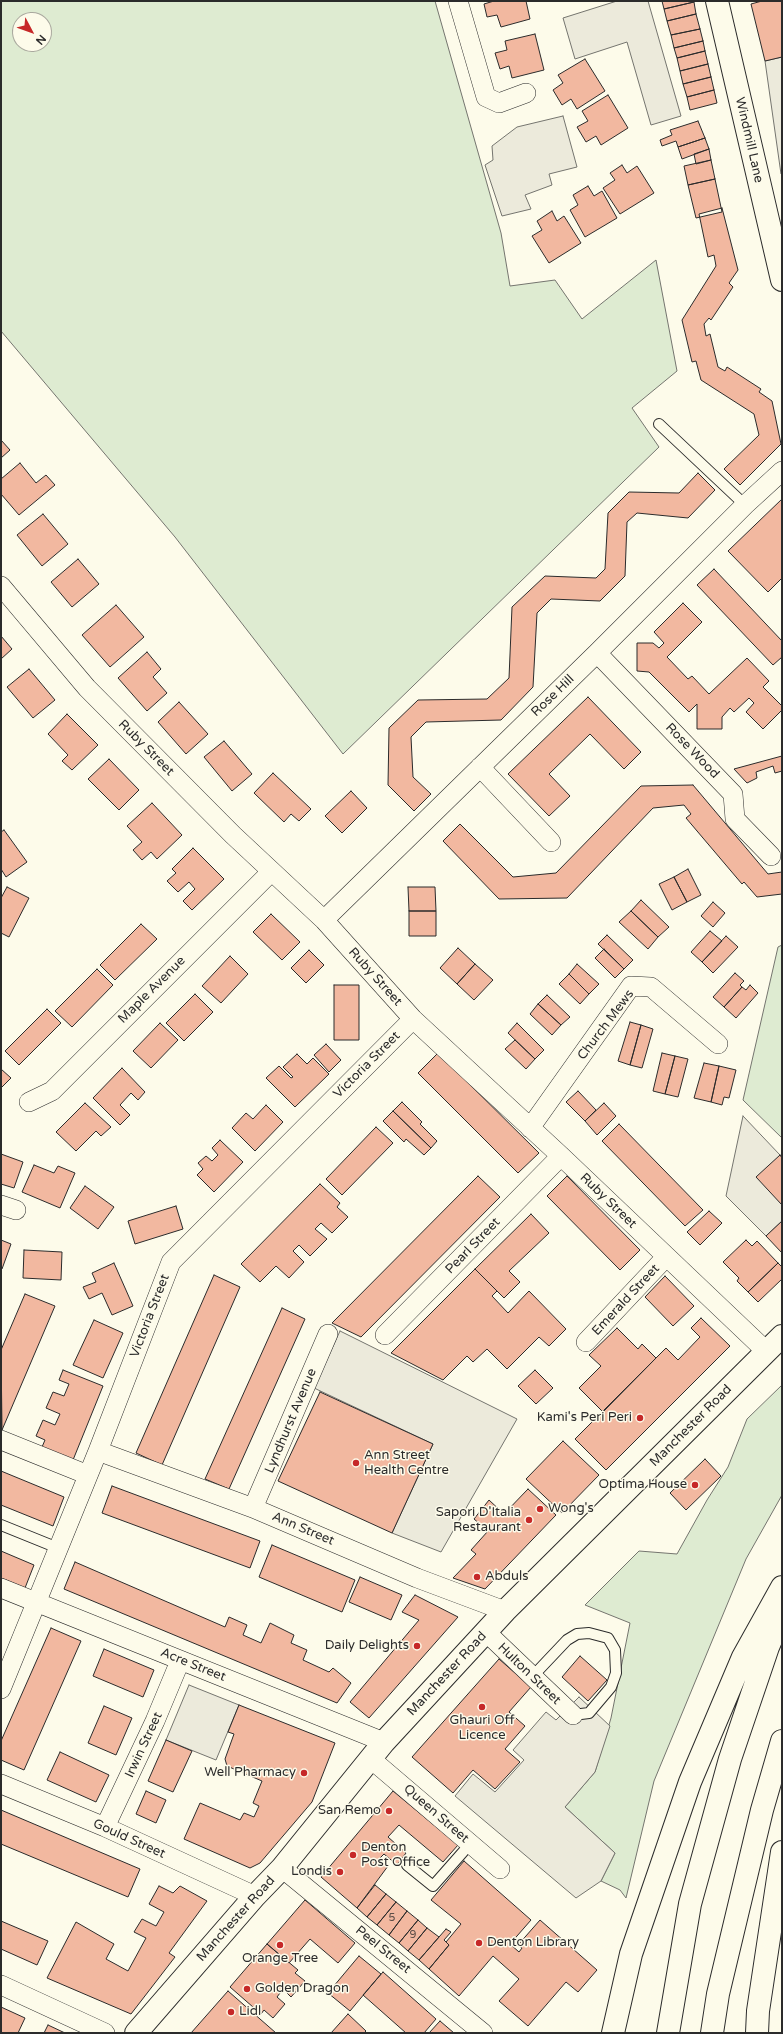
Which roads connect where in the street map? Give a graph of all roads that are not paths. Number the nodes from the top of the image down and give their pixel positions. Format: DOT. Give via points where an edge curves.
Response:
graph roads {
  1 [pos="458,1"];
  2 [pos="717,1"];
  3 [pos="526,93"];
  4 [pos="778,246"];
  5 [pos="782,280"];
  6 [pos="659,424"];
  7 [pos="782,471"];
  8 [pos="745,505"];
  9 [pos="1,586"];
  10 [pos="597,653"];
  11 [pos="480,767"];
  12 [pos="551,842"];
  13 [pos="771,856"];
  14 [pos="271,872"];
  15 [pos="324,920"];
  16 [pos="412,1019"];
  17 [pos="718,1044"];
  18 [pos="29,1102"];
  19 [pos="530,1128"];
  20 [pos="561,1156"];
  21 [pos="666,1257"];
  22 [pos="328,1334"];
  23 [pos="385,1336"];
  24 [pos="782,1336"];
  25 [pos="586,1342"];
  26 [pos="766,1351"];
  27 [pos="1,1440"];
  28 [pos="98,1450"];
  29 [pos="88,1475"];
  30 [pos="253,1508"];
  31 [pos="1,1526"];
  32 [pos="58,1548"];
  33 [pos="782,1587"];
  34 [pos="1,1588"];
  35 [pos="36,1602"];
  36 [pos="505,1611"];
  37 [pos="782,1614"];
  38 [pos="486,1632"];
  39 [pos="180,1661"];
  40 [pos="532,1677"];
  41 [pos="1,1689"];
  42 [pos="573,1715"];
  43 [pos="782,1741"];
  44 [pos="378,1751"];
  45 [pos="1,1784"];
  46 [pos="105,1828"];
  47 [pos="470,1844"];
  48 [pos="782,1852"];
  49 [pos="407,1865"];
  50 [pos="282,1868"];
  51 [pos="500,1870"];
  52 [pos="255,1896"];
  53 [pos="1,1985"];
  54 [pos="105,2033"];
  55 [pos="136,2033"];
  56 [pos="483,2033"];
  57 [pos="613,2033"];
  58 [pos="668,2033"];
  59 [pos="712,2033"];
  60 [pos="757,2033"];
  1 -- 3 [label="street" via="486,97 499,103"];
  2 -- 4 [label="main road, Windmill Lane"];
  4 -- 5 [label="main road, Windmill Lane"];
  6 -- 8 [label="lane"];
  7 -- 8 [label="street, Rose Hill"];
  8 -- 10 [label="street, Rose Hill"];
  9 -- 14 [label="street, Ruby Street" via="87,688"];
  10 -- 11 [label="street, Rose Hill"];
  10 -- 13 [label="street, Rose Wood" via="733,794 735,819"];
  11 -- 12 [label="street"];
  11 -- 15 [label="street, Rose Hill"];
  14 -- 15 [label="street, Ruby Street"];
  14 -- 18 [label="street, Maple Avenue" via="52,1091"];
  15 -- 16 [label="street, Ruby Street"];
  16 -- 19 [label="street, Ruby Street"];
  16 -- 28 [label="street, Victoria Street" via="171,1262"];
  17 -- 19 [label="street, Church Mews" via="651,988 631,986"];
  19 -- 20 [label="street, Ruby Street"];
  20 -- 21 [label="street, Ruby Street"];
  20 -- 23 [label="street, Pearl Street"];
  21 -- 25 [label="street, Emerald Street"];
  21 -- 26 [label="street, Ruby Street"];
  22 -- 30 [label="street, Lyndhurst Avenue"];
  24 -- 26 [label="main road, Manchester Road"];
  26 -- 36 [label="main road, Manchester Road"];
  27 -- 29 [label="street"];
  28 -- 29 [label="street, Victoria Street"];
  28 -- 30 [label="street, Ann Street"];
  29 -- 32 [label="street, Victoria Street"];
  30 -- 36 [label="street, Ann Street" via="417,1578"];
  31 -- 32 [label="lane"];
  32 -- 35 [label="street, Victoria Street"];
  33 -- 57 [label="main road" via="743,1657 690,1782 631,1954"];
  34 -- 35 [label="street, Acre Street"];
  35 -- 39 [label="street, Acre Street"];
  35 -- 41 [label="street, Victoria Street"];
  36 -- 38 [label="main road, Manchester Road"];
  37 -- 58 [label="main road" via="730,1759 690,1904"];
  38 -- 40 [label="street, Hulton Street"];
  38 -- 44 [label="main road, Manchester Road"];
  39 -- 44 [label="street, Acre Street"];
  39 -- 46 [label="street, Irwin Street"];
  40 -- 42 [label="street, Hulton Street"];
  40 -- 42 [label="lane" via="567,1640 578,1634 589,1633 608,1638 615,1650 616,1673 610,1687 589,1713"];
  43 -- 59 [label="main road" via="762,1810 718,1994"];
  44 -- 47 [label="street, Queen Street"];
  44 -- 50 [label="main road, Manchester Road"];
  45 -- 46 [label="street, Gould Street"];
  46 -- 52 [label="street, Gould Street"];
  47 -- 49 [label="lane" via="433,1886"];
  47 -- 51 [label="street, Queen Street"];
  48 -- 60 [label="main road"];
  50 -- 52 [label="main road, Manchester Road"];
  50 -- 56 [label="street, Peel Street"];
  52 -- 55 [label="main road, Manchester Road"];
  53 -- 54 [label="street"];
}
